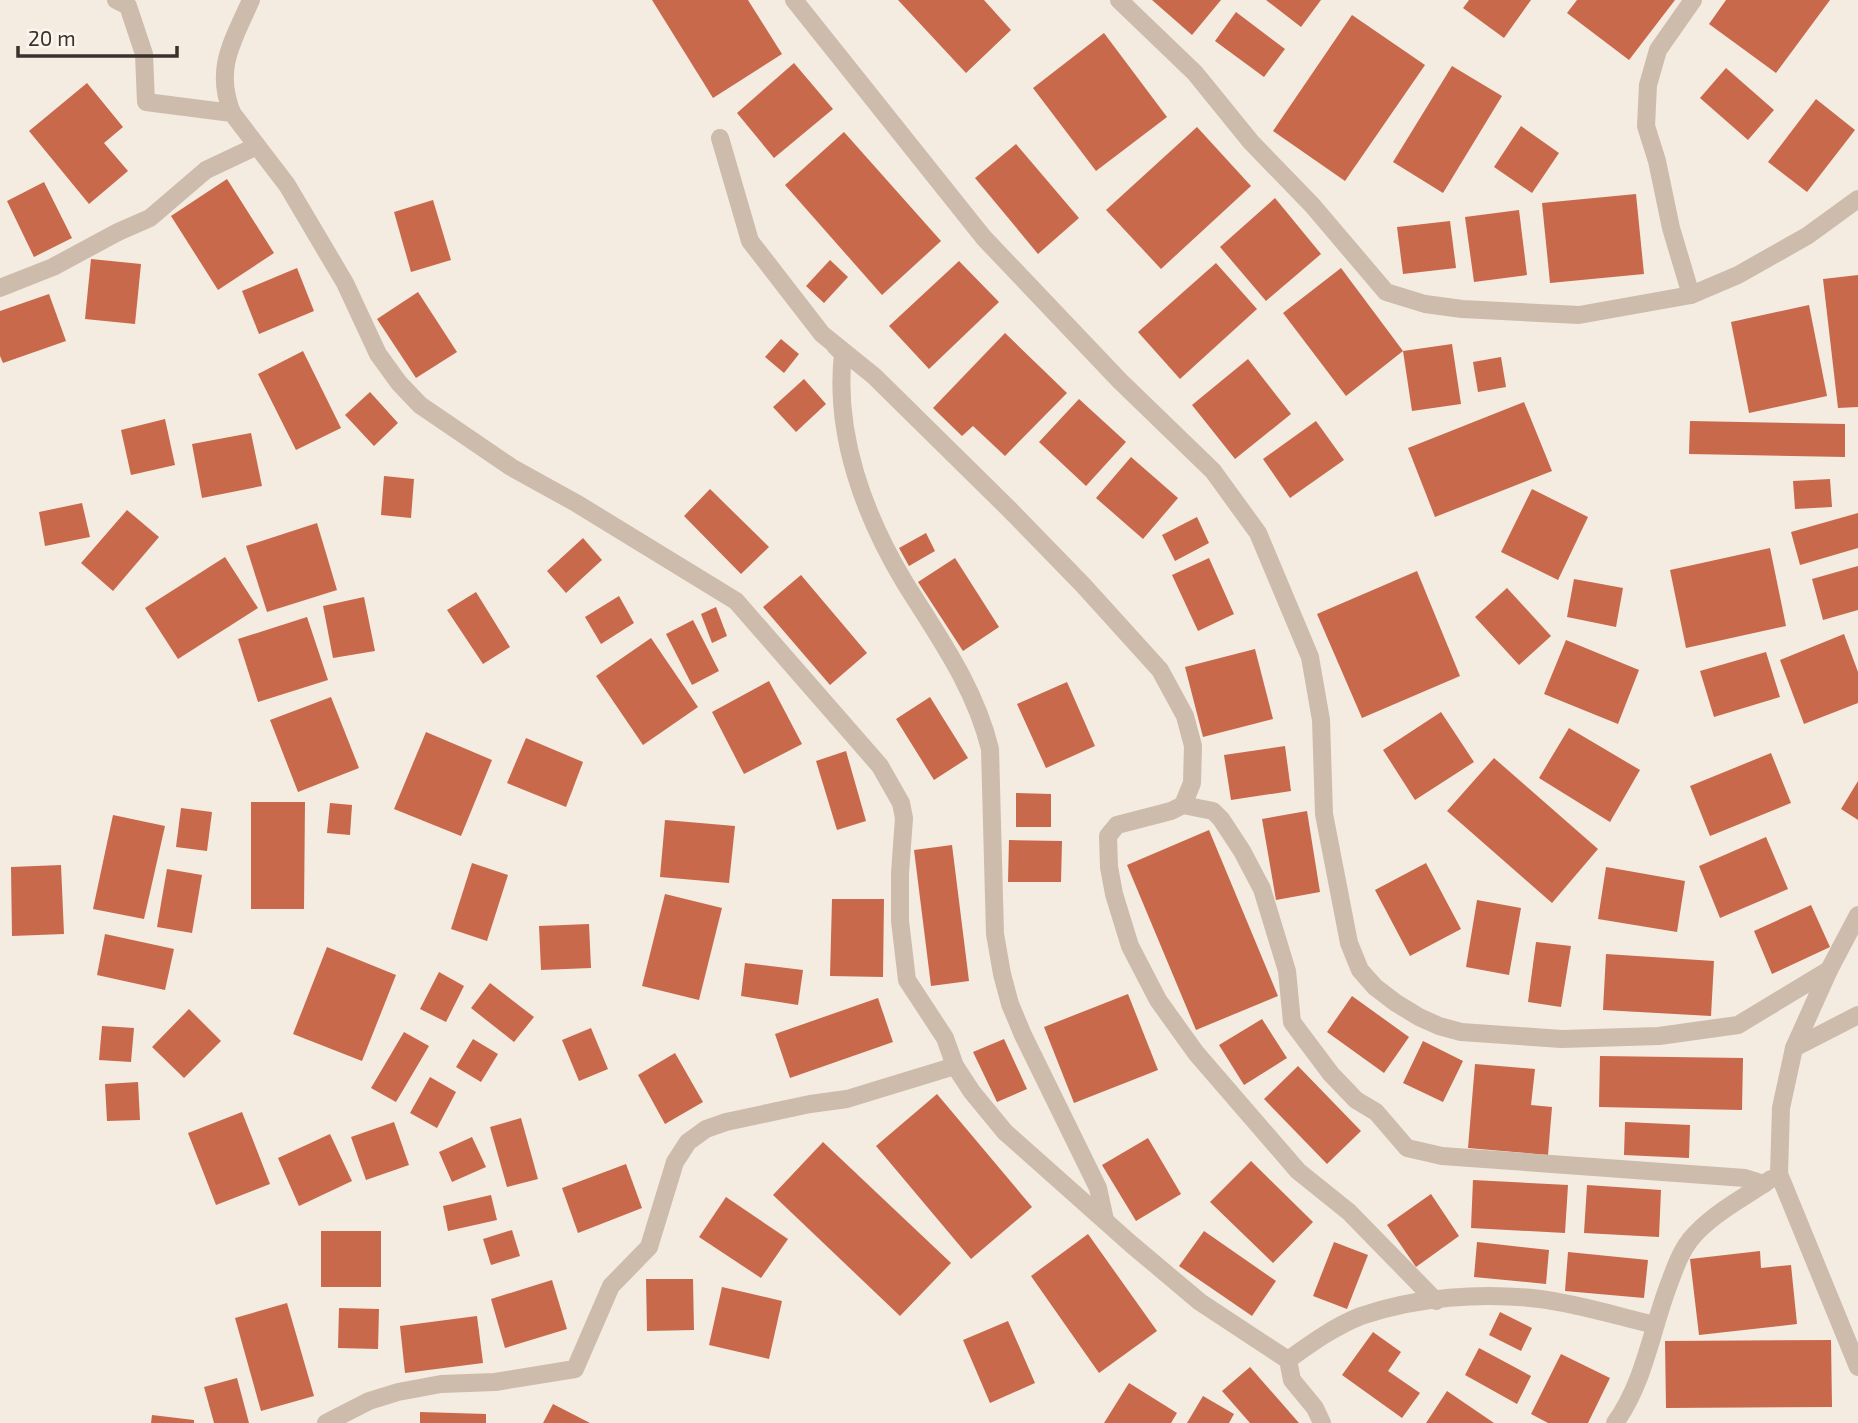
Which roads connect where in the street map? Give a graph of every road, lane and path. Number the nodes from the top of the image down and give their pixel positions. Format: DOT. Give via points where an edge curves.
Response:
graph roads {
  1 [pos="116,0"];
  2 [pos="251,0"];
  3 [pos="794,0"];
  4 [pos="1119,0"];
  5 [pos="1693,0"];
  6 [pos="232,113"];
  7 [pos="720,138"];
  8 [pos="257,146"];
  9 [pos="1858,199"];
  10 [pos="0,288"];
  11 [pos="1691,295"];
  12 [pos="822,334"];
  13 [pos="1184,805"];
  14 [pos="1858,915"];
  15 [pos="1829,970"];
  16 [pos="1858,1016"];
  17 [pos="1794,1048"];
  18 [pos="955,1066"];
  19 [pos="1771,1179"];
  20 [pos="1105,1220"];
  21 [pos="1436,1301"];
  22 [pos="1655,1325"];
  23 [pos="1288,1360"];
  24 [pos="1858,1367"];
  25 [pos="326,1423"];
  26 [pos="1322,1423"];
  27 [pos="1615,1423"];
  1 -- 6 [label="street" via="128,6 144,54 146,102"];
  2 -- 6 [label="street" via="225,66 223,88"];
  3 -- 15 [label="street" via="984,238 1213,471 1258,533 1310,657 1321,720 1324,814 1349,943 1360,970 1375,987 1419,1017 1461,1032 1562,1040 1618,1038 1738,1025"];
  4 -- 11 [label="street" via="1195,73 1386,292 1450,307 1579,315"];
  5 -- 11 [label="street" via="1658,50 1648,85 1646,126"];
  6 -- 8 [label="street"];
  7 -- 12 [label="street" via="750,241"];
  8 -- 10 [label="street" via="206,170 150,218"];
  8 -- 18 [label="street" via="288,185 345,283 378,354 420,405 511,467 736,601 880,766 901,803 904,818 900,920 907,980 945,1038"];
  9 -- 11 [label="street" via="1796,242"];
  12 -- 13 [label="street" via="874,376 1000,500 1160,670 1185,716 1193,746 1192,783"];
  12 -- 20 [label="street" via="843,354 841,399 862,498 884,547 953,659 984,725 990,749 992,881 1002,974 1023,1035 1098,1188"];
  13 -- 19 [label="street" via="1213,811 1221,819 1262,889 1287,971 1292,1022 1331,1074 1356,1100 1376,1112 1407,1148 1442,1156"];
  13 -- 21 [label="street" via="1117,825 1108,836 1114,894 1141,970 1196,1053 1298,1171 1349,1212"];
  14 -- 15 [label="street"];
  15 -- 17 [label="street"];
  16 -- 17 [label="street"];
  17 -- 19 [label="street"];
  18 -- 20 [label="street" via="1006,1132"];
  18 -- 25 [label="street" via="848,1099 726,1122 688,1142 675,1162 649,1247 611,1286 575,1369 398,1392"];
  19 -- 22 [label="street" via="1716,1216 1688,1242"];
  19 -- 24 [label="street"];
  20 -- 23 [label="street" via="1200,1302"];
  21 -- 22 [label="street" via="1515,1296"];
  21 -- 23 [label="street" via="1360,1317"];
  22 -- 27 [label="street" via="1638,1384"];
  23 -- 26 [label="street" via="1292,1380"];
}
